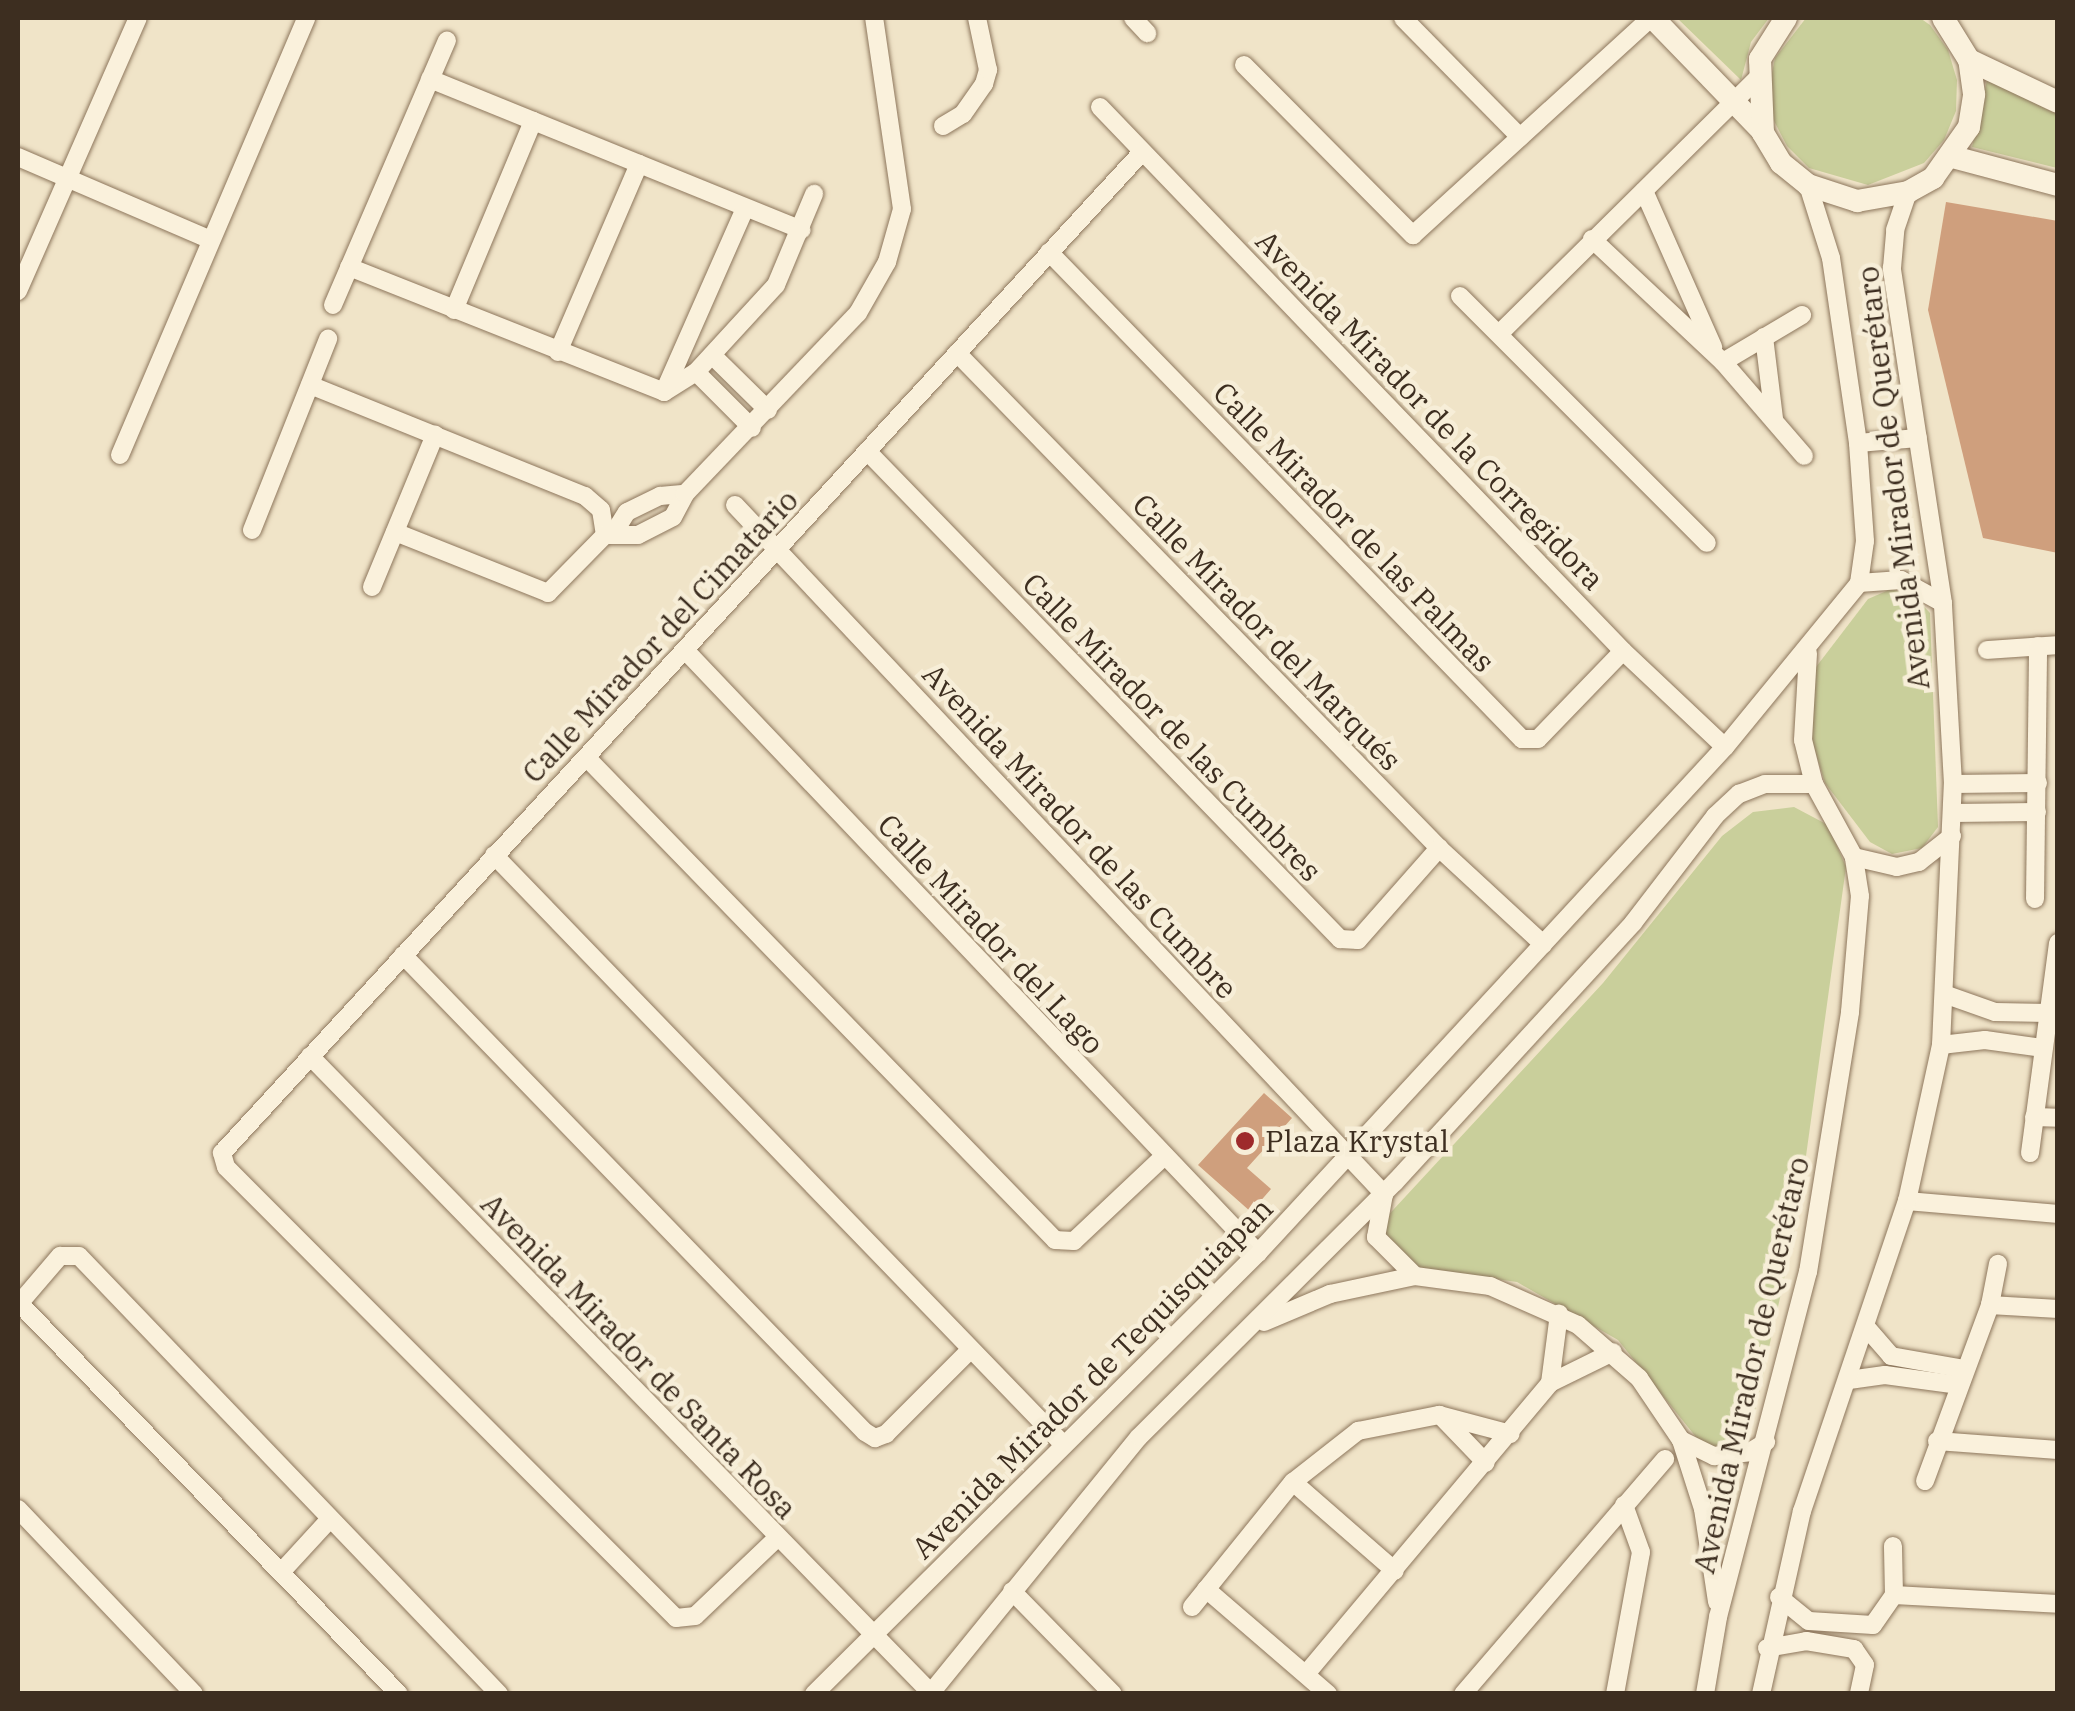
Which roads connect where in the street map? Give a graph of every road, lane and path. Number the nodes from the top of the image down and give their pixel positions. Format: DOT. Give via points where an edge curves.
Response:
graph roads {
  1 [pos="138,18"];
  2 [pos="306,18"];
  3 [pos="874,18"];
  4 [pos="978,18"];
  5 [pos="1134,18"];
  6 [pos="1403,18"];
  7 [pos="1652,18"];
  8 [pos="1786,18"];
  9 [pos="1943,18"];
  10 [pos="1147,33"];
  11 [pos="447,40"];
  12 [pos="1970,60"];
  13 [pos="1244,65"];
  14 [pos="430,79"];
  15 [pos="1757,79"];
  16 [pos="1735,102"];
  17 [pos="2058,102"];
  18 [pos="1100,107"];
  19 [pos="533,121"];
  20 [pos="944,126"];
  21 [pos="1763,133"];
  22 [pos="1520,137"];
  23 [pos="1142,152"];
  24 [pos="18,156"];
  25 [pos="1953,157"];
  26 [pos="639,164"];
  27 [pos="67,178"];
  28 [pos="1808,185"];
  29 [pos="2058,185"];
  30 [pos="1644,191"];
  31 [pos="1908,192"];
  32 [pos="814,194"];
  33 [pos="745,208"];
  34 [pos="800,230"];
  35 [pos="1592,239"];
  36 [pos="211,240"];
  37 [pos="1050,252"];
  38 [pos="349,267"];
  39 [pos="18,291"];
  40 [pos="1460,296"];
  41 [pos="333,304"];
  42 [pos="454,310"];
  43 [pos="1802,314"];
  44 [pos="1499,334"];
  45 [pos="1764,336"];
  46 [pos="328,339"];
  47 [pos="558,352"];
  48 [pos="958,353"];
  49 [pos="712,356"];
  50 [pos="1720,359"];
  51 [pos="696,372"];
  52 [pos="310,385"];
  53 [pos="664,392"];
  54 [pos="768,410"];
  55 [pos="1774,420"];
  56 [pos="752,428"];
  57 [pos="435,435"];
  58 [pos="1918,438"];
  59 [pos="1858,442"];
  60 [pos="867,451"];
  61 [pos="120,456"];
  62 [pos="1804,456"];
  63 [pos="685,494"];
  64 [pos="736,505"];
  65 [pos="252,530"];
  66 [pos="394,532"];
  67 [pos="610,533"];
  68 [pos="1707,544"];
  69 [pos="777,549"];
  70 [pos="1859,583"];
  71 [pos="372,587"];
  72 [pos="1943,604"];
  73 [pos="2048,645"];
  74 [pos="685,650"];
  75 [pos="1987,650"];
  76 [pos="1624,651"];
  77 [pos="1808,651"];
  78 [pos="1725,747"];
  79 [pos="587,758"];
  80 [pos="2038,783"];
  81 [pos="1814,784"];
  82 [pos="1953,784"];
  83 [pos="2037,812"];
  84 [pos="1954,813"];
  85 [pos="1952,836"];
  86 [pos="2038,846"];
  87 [pos="1439,848"];
  88 [pos="2058,848"];
  89 [pos="494,856"];
  90 [pos="1854,856"];
  91 [pos="2036,899"];
  92 [pos="2058,943"];
  93 [pos="1543,944"];
  94 [pos="403,955"];
  95 [pos="2055,976"];
  96 [pos="1944,994"];
  97 [pos="1987,1010"];
  98 [pos="2048,1013"];
  99 [pos="1985,1040"];
  100 [pos="1940,1045"];
  101 [pos="2044,1048"];
  102 [pos="310,1056"];
  103 [pos="2034,1117"];
  104 [pos="2058,1118"];
  105 [pos="2030,1153"];
  106 [pos="1346,1154"];
  107 [pos="1163,1157"];
  108 [pos="1384,1194"];
  109 [pos="1907,1201"];
  110 [pos="2058,1214"];
  111 [pos="1258,1254"];
  112 [pos="1998,1264"];
  113 [pos="1415,1276"];
  114 [pos="18,1304"];
  115 [pos="1990,1305"];
  116 [pos="2058,1309"];
  117 [pos="1560,1314"];
  118 [pos="1866,1327"];
  119 [pos="1250,1328"];
  120 [pos="970,1350"];
  121 [pos="1613,1352"];
  122 [pos="1891,1356"];
  123 [pos="1884,1375"];
  124 [pos="1962,1377"];
  125 [pos="1849,1380"];
  126 [pos="1550,1383"];
  127 [pos="1440,1415"];
  128 [pos="1511,1434"];
  129 [pos="1681,1440"];
  130 [pos="1937,1441"];
  131 [pos="1766,1442"];
  132 [pos="1064,1445"];
  133 [pos="2058,1450"];
  134 [pos="1665,1459"];
  135 [pos="1486,1463"];
  136 [pos="1925,1481"];
  137 [pos="1293,1482"];
  138 [pos="1624,1505"];
  139 [pos="18,1509"];
  140 [pos="330,1519"];
  141 [pos="777,1538"];
  142 [pos="1893,1546"];
  143 [pos="284,1569"];
  144 [pos="1394,1571"];
  145 [pos="1206,1589"];
  146 [pos="1012,1591"];
  147 [pos="1894,1595"];
  148 [pos="1780,1597"];
  149 [pos="2058,1604"];
  150 [pos="1192,1606"];
  151 [pos="1718,1617"];
  152 [pos="1809,1620"];
  153 [pos="872,1636"];
  154 [pos="1806,1641"];
  155 [pos="1767,1648"];
  156 [pos="1306,1674"];
  157 [pos="930,1693"];
  158 [pos="194,1694"];
  159 [pos="399,1694"];
  160 [pos="500,1694"];
  161 [pos="814,1694"];
  162 [pos="1114,1694"];
  163 [pos="1328,1694"];
  164 [pos="1463,1694"];
  165 [pos="1615,1694"];
  166 [pos="1705,1694"];
  167 [pos="1760,1694"];
  168 [pos="1859,1694"];
  1 -- 27 [label="street"];
  2 -- 36 [label="street"];
  3 -- 54 [label="street" via="902,209 898,230 858,313"];
  4 -- 20 [label="street" via="988,70 984,84 963,114"];
  5 -- 10 [label="street"];
  6 -- 22 [label="street"];
  7 -- 16 [label="street"];
  7 -- 22 [label="street"];
  8 -- 15 [label="street" via="1760,59"];
  9 -- 12 [label="street"];
  11 -- 14 [label="street"];
  12 -- 17 [label="street"];
  12 -- 25 [label="street" via="1969,127"];
  13 -- 22 [label="street" via="1413,235"];
  14 -- 19 [label="street"];
  14 -- 38 [label="street"];
  15 -- 16 [label="street"];
  15 -- 21 [label="street"];
  16 -- 21 [label="street"];
  16 -- 30 [label="street"];
  18 -- 23 [label="street, Avenida Mirador de la Corregidora"];
  19 -- 26 [label="street"];
  19 -- 42 [label="street"];
  21 -- 28 [label="street" via="1781,163"];
  23 -- 37 [label="street, Calle Mirador del Cimatario"];
  23 -- 76 [label="street, Avenida Mirador de la Corregidora"];
  24 -- 27 [label="street"];
  25 -- 29 [label="street"];
  25 -- 31 [label="street"];
  26 -- 33 [label="street"];
  26 -- 47 [label="street"];
  27 -- 36 [label="street"];
  27 -- 39 [label="street"];
  28 -- 31 [label="street" via="1857,201"];
  28 -- 59 [label="street, Avenida Mirador de Querétaro" via="1830,258"];
  30 -- 35 [label="street"];
  30 -- 50 [label="street"];
  31 -- 58 [label="street, Avenida Mirador de Querétaro" via="1894,230 1892,268"];
  32 -- 34 [label="street"];
  33 -- 34 [label="street"];
  33 -- 53 [label="street"];
  34 -- 49 [label="street" via="776,286"];
  35 -- 44 [label="street"];
  35 -- 50 [label="street"];
  36 -- 61 [label="street"];
  37 -- 48 [label="street, Calle Mirador del Cimatario"];
  37 -- 76 [label="street, Calle Mirador de las Palmas" via="1522,739 1542,736"];
  38 -- 41 [label="street"];
  38 -- 42 [label="street"];
  40 -- 44 [label="street"];
  42 -- 47 [label="street"];
  43 -- 45 [label="street"];
  44 -- 68 [label="street"];
  45 -- 50 [label="street"];
  45 -- 55 [label="street"];
  46 -- 52 [label="street"];
  47 -- 53 [label="street"];
  48 -- 60 [label="street, Calle Mirador del Cimatario"];
  48 -- 87 [label="street, Calle Mirador del Marqués"];
  49 -- 51 [label="street"];
  49 -- 54 [label="street"];
  50 -- 55 [label="street"];
  51 -- 53 [label="street"];
  51 -- 56 [label="street"];
  52 -- 57 [label="street"];
  52 -- 65 [label="street"];
  54 -- 56 [label="street"];
  55 -- 62 [label="street"];
  56 -- 63 [label="street"];
  57 -- 66 [label="street"];
  57 -- 67 [label="street" via="596,503"];
  58 -- 59 [label="street"];
  58 -- 72 [label="street, Avenida Mirador de Querétaro"];
  59 -- 70 [label="street, Avenida Mirador de Querétaro" via="1865,542"];
  60 -- 69 [label="street, Calle Mirador del Cimatario"];
  60 -- 87 [label="street, Calle Mirador de las Cumbres" via="1340,939 1358,940"];
  63 -- 67 [label="street" via="660,496 628,512"];
  63 -- 67 [label="street" via="673,517 654,528 638,535"];
  64 -- 69 [label="street, Avenida Mirador de las Cumbre"];
  66 -- 67 [label="street" via="548,593"];
  66 -- 71 [label="street"];
  69 -- 74 [label="street, Calle Mirador del Cimatario"];
  69 -- 106 [label="street, Avenida Mirador de las Cumbre"];
  70 -- 72 [label="street" via="1900,580"];
  70 -- 77 [label="street, Avenida Mirador de Querétaro"];
  72 -- 82 [label="street, Avenida Mirador de Querétaro"];
  73 -- 75 [label="street"];
  73 -- 80 [label="street"];
  74 -- 79 [label="street, Calle Mirador del Cimatario"];
  74 -- 107 [label="street, Calle Mirador del Lago"];
  76 -- 78 [label="street, Avenida Mirador de la Corregidora"];
  77 -- 78 [label="street, Avenida Mirador de Tequisquiapan"];
  77 -- 81 [label="street, Avenida Mirador de Querétaro" via="1803,740"];
  78 -- 93 [label="street, Avenida Mirador de Tequisquiapan"];
  79 -- 89 [label="street, Calle Mirador del Cimatario"];
  79 -- 107 [label="street" via="1055,1240 1074,1241"];
  80 -- 82 [label="street"];
  80 -- 83 [label="street"];
  81 -- 90 [label="street, Avenida Mirador de Querétaro"];
  81 -- 108 [label="street" via="1765,784 1739,794 1715,816 1633,923"];
  82 -- 84 [label="street, Avenida Mirador de Querétaro"];
  83 -- 84 [label="street"];
  83 -- 86 [label="street"];
  84 -- 85 [label="street, Avenida Mirador de Querétaro"];
  85 -- 90 [label="street" via="1928,857 1897,867"];
  85 -- 96 [label="street, Avenida Mirador de Querétaro"];
  86 -- 88 [label="street"];
  86 -- 91 [label="street"];
  87 -- 93 [label="street, Calle Mirador del Marqués"];
  89 -- 94 [label="street, Calle Mirador del Cimatario"];
  89 -- 120 [label="street"];
  90 -- 131 [label="street, Avenida Mirador de Querétaro" via="1860,896 1834,1126"];
  92 -- 95 [label="street"];
  93 -- 106 [label="street, Avenida Mirador de Tequisquiapan"];
  94 -- 102 [label="street, Calle Mirador del Cimatario"];
  94 -- 120 [label="street" via="865,1432 886,1434"];
  95 -- 98 [label="street"];
  96 -- 97 [label="street"];
  96 -- 100 [label="street, Avenida Mirador de Querétaro"];
  97 -- 98 [label="street"];
  97 -- 99 [label="street"];
  98 -- 101 [label="street"];
  99 -- 100 [label="street"];
  99 -- 101 [label="street"];
  100 -- 109 [label="street, Avenida Mirador de Querétaro"];
  101 -- 103 [label="street"];
  102 -- 141 [label="street, Avenida Mirador de Santa Rosa"];
  102 -- 141 [label="street, Calle Mirador del Cimatario" via="222,1157 676,1618 695,1616"];
  103 -- 104 [label="street"];
  103 -- 105 [label="street"];
  106 -- 108 [label="street, Avenida Mirador de las Cumbre"];
  106 -- 111 [label="street, Avenida Mirador de Tequisquiapan"];
  107 -- 111 [label="street, Calle Mirador del Lago"];
  108 -- 113 [label="street" via="1376,1237"];
  108 -- 119 [label="street"];
  109 -- 110 [label="street"];
  109 -- 118 [label="street, Avenida Mirador de Querétaro"];
  111 -- 132 [label="street, Avenida Mirador de Tequisquiapan"];
  112 -- 115 [label="street"];
  113 -- 117 [label="street" via="1490,1286"];
  113 -- 119 [label="street" via="1330,1294"];
  114 -- 140 [label="street" via="69,1253 78,1256"];
  114 -- 143 [label="street"];
  115 -- 116 [label="street"];
  115 -- 124 [label="street"];
  117 -- 121 [label="street"];
  117 -- 126 [label="street"];
  118 -- 122 [label="street"];
  118 -- 125 [label="street, Avenida Mirador de Querétaro"];
  119 -- 146 [label="street" via="1138,1437"];
  120 -- 132 [label="street"];
  121 -- 126 [label="street"];
  121 -- 129 [label="street"];
  122 -- 123 [label="street"];
  122 -- 124 [label="street"];
  123 -- 124 [label="street"];
  123 -- 125 [label="street"];
  124 -- 130 [label="street"];
  125 -- 148 [label="street, Avenida Mirador de Querétaro"];
  126 -- 128 [label="street"];
  127 -- 128 [label="street"];
  127 -- 135 [label="street"];
  127 -- 137 [label="street" via="1358,1431"];
  128 -- 135 [label="street"];
  129 -- 131 [label="street" via="1714,1456 1750,1452"];
  129 -- 151 [label="street" via="1703,1509"];
  130 -- 133 [label="street"];
  130 -- 136 [label="street"];
  131 -- 151 [label="street, Avenida Mirador de Querétaro"];
  132 -- 153 [label="street, Avenida Mirador de Tequisquiapan"];
  134 -- 138 [label="street"];
  135 -- 144 [label="street"];
  137 -- 144 [label="street"];
  137 -- 145 [label="street"];
  138 -- 164 [label="street"];
  138 -- 165 [label="street" via="1641,1552"];
  139 -- 158 [label="street"];
  140 -- 143 [label="street"];
  140 -- 160 [label="street"];
  141 -- 153 [label="street, Avenida Mirador de Santa Rosa"];
  142 -- 147 [label="street"];
  143 -- 159 [label="street"];
  144 -- 156 [label="street"];
  145 -- 150 [label="street"];
  145 -- 156 [label="street"];
  146 -- 157 [label="street"];
  146 -- 162 [label="street"];
  147 -- 149 [label="street"];
  147 -- 152 [label="street" via="1873,1625"];
  148 -- 152 [label="street"];
  148 -- 155 [label="street, Avenida Mirador de Querétaro"];
  151 -- 166 [label="street, Avenida Mirador de Querétaro"];
  152 -- 154 [label="street"];
  153 -- 157 [label="street, Avenida Mirador de Santa Rosa"];
  153 -- 161 [label="street, Avenida Mirador de Tequisquiapan"];
  154 -- 155 [label="street"];
  154 -- 168 [label="street" via="1862,1654"];
  155 -- 167 [label="street, Avenida Mirador de Querétaro"];
  156 -- 163 [label="street"];
}
